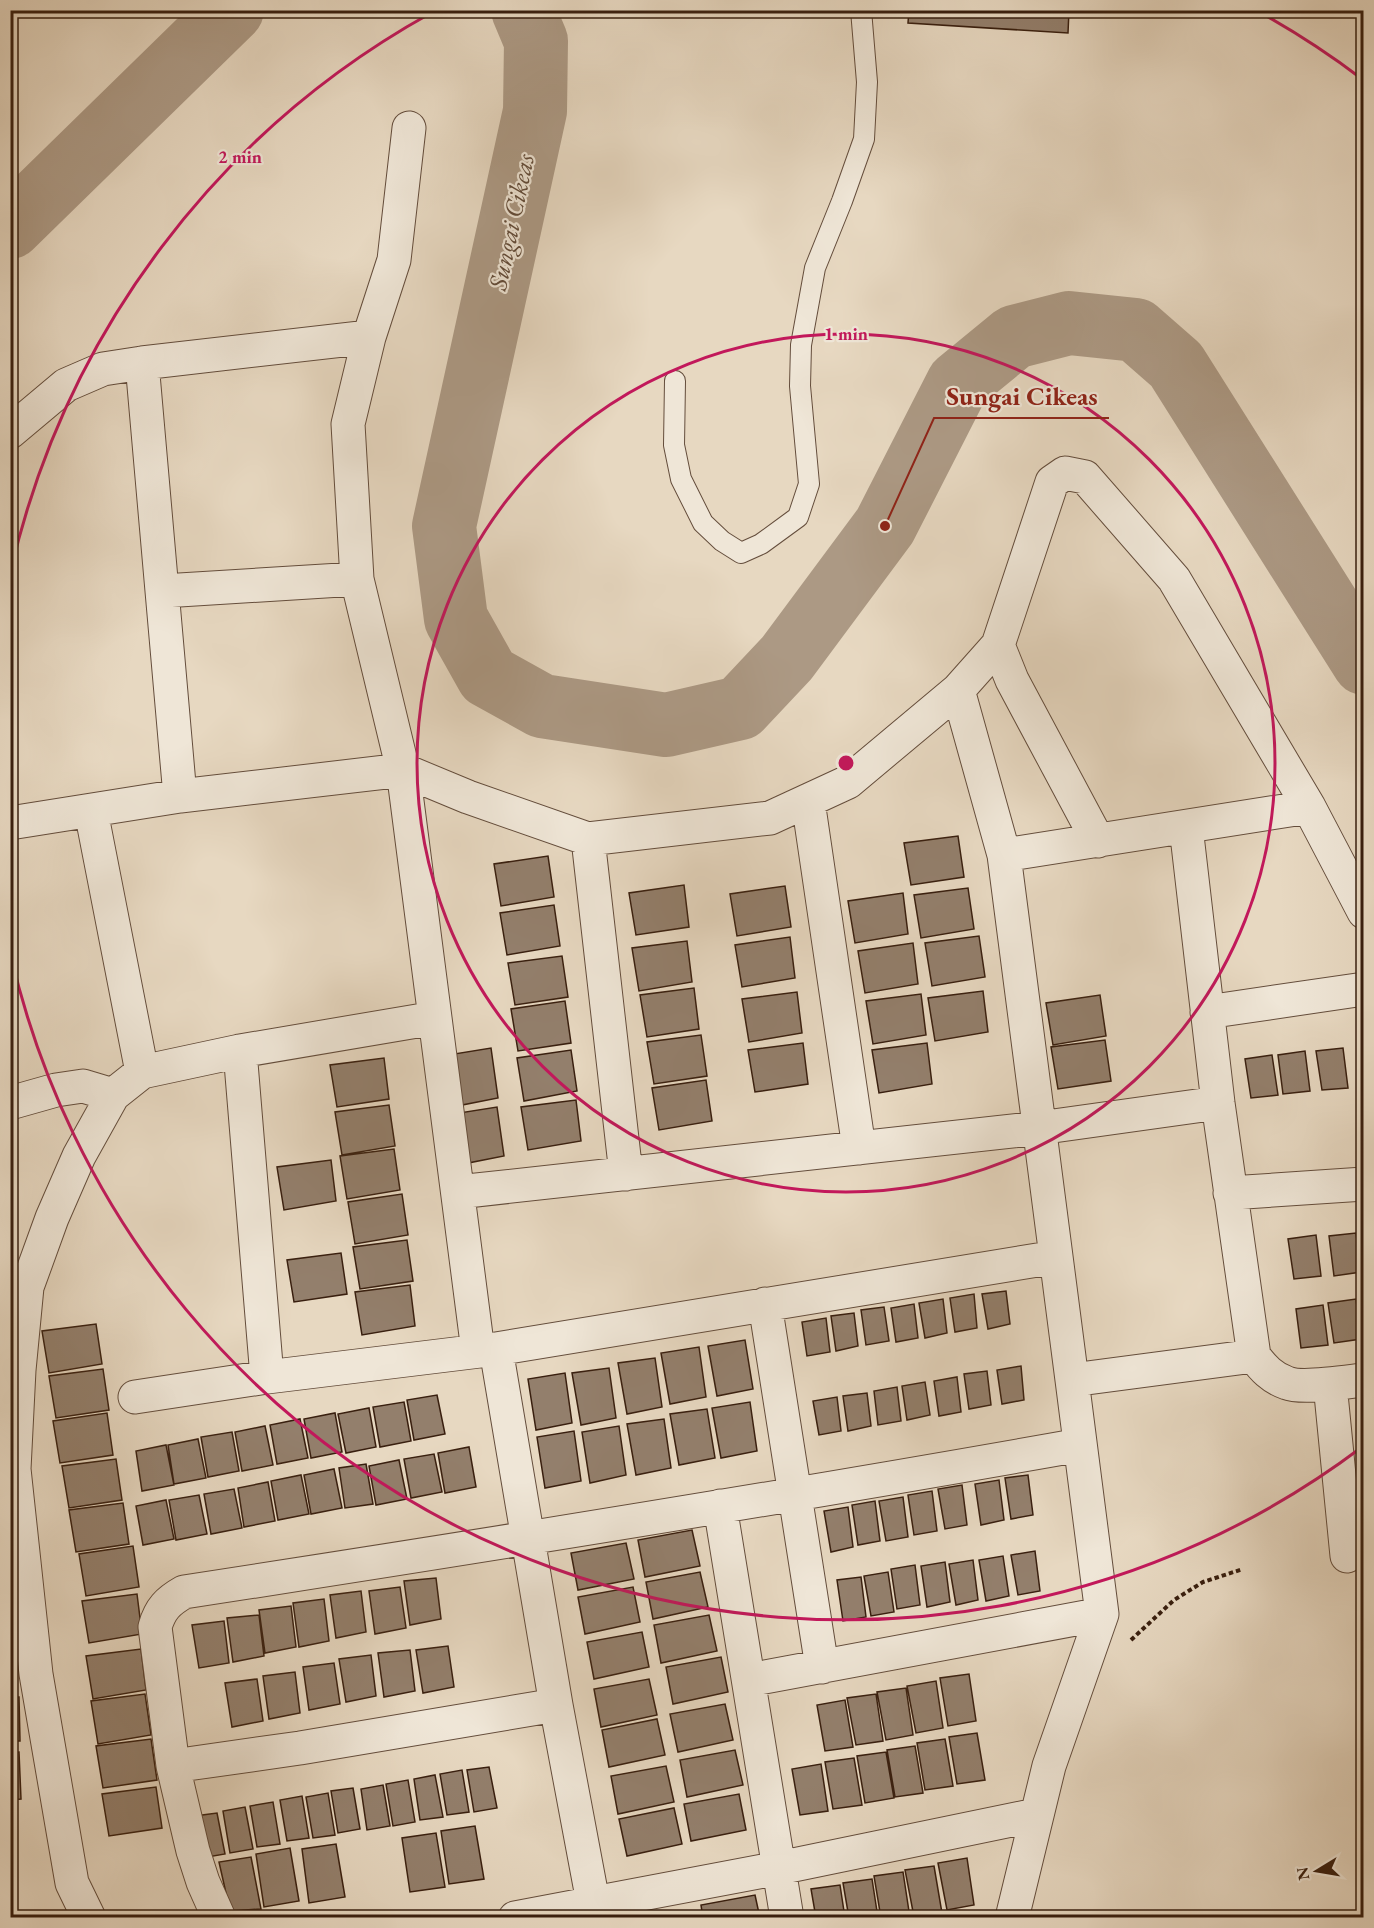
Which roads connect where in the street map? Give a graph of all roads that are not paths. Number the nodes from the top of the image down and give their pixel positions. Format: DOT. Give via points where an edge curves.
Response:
graph roads {
  1 [pos="861,10"];
  2 [pos="409,128"];
  3 [pos="369,337"];
  4 [pos="142,363"];
  5 [pos="675,381"];
  6 [pos="10,432"];
  7 [pos="357,579"];
  8 [pos="163,591"];
  9 [pos="998,645"];
  10 [pos="958,690"];
  11 [pos="404,770"];
  12 [pos="180,796"];
  13 [pos="808,801"];
  14 [pos="1309,807"];
  15 [pos="92,811"];
  16 [pos="10,823"];
  17 [pos="1186,827"];
  18 [pos="588,839"];
  19 [pos="1098,841"];
  20 [pos="1004,855"];
  21 [pos="1364,912"];
  22 [pos="1364,989"];
  23 [pos="1207,1012"];
  24 [pos="435,1018"];
  25 [pos="240,1051"];
  26 [pos="142,1072"];
  27 [pos="113,1095"];
  28 [pos="10,1103"];
  29 [pos="1218,1103"];
  30 [pos="1039,1128"];
  31 [pos="860,1148"];
  32 [pos="626,1174"];
  33 [pos="1364,1184"];
  34 [pos="458,1192"];
  35 [pos="1230,1193"];
  36 [pos="1056,1257"];
  37 [pos="765,1304"];
  38 [pos="487,1350"];
  39 [pos="1254,1356"];
  40 [pos="267,1377"];
  41 [pos="1072,1380"];
  42 [pos="1364,1380"];
  43 [pos="1330,1384"];
  44 [pos="135,1397"];
  45 [pos="1080,1445"];
  46 [pos="12,1469"];
  47 [pos="795,1496"];
  48 [pos="720,1506"];
  49 [pos="528,1539"];
  50 [pos="1347,1556"];
  51 [pos="1102,1614"];
  52 [pos="822,1667"];
  53 [pos="23,1675"];
  54 [pos="749,1680"];
  55 [pos="556,1705"];
  56 [pos="173,1766"];
  57 [pos="1036,1815"];
  58 [pos="779,1868"];
  59 [pos="595,1910"];
  60 [pos="88,1917"];
  61 [pos="219,1917"];
  62 [pos="515,1917"];
  63 [pos="787,1917"];
  64 [pos="1012,1917"];
  1 -- 5 [label="lane" via="867,82 864,139 815,268 801,345 800,386 809,484 798,517 761,544 741,553 703,523 681,478 674,445"];
  2 -- 3 [label="street" via="394,260"];
  3 -- 4 [label="street"];
  3 -- 7 [label="street" via="348,424"];
  4 -- 6 [label="street" via="103,369 73,381"];
  4 -- 8 [label="street"];
  7 -- 8 [label="street"];
  7 -- 11 [label="street"];
  8 -- 12 [label="street"];
  9 -- 10 [label="street"];
  9 -- 14 [label="street" via="1052,482 1065,473 1085,477 1174,579"];
  9 -- 19 [label="street" via="1012,680"];
  10 -- 13 [label="street" via="848,782"];
  10 -- 20 [label="street"];
  11 -- 12 [label="street"];
  11 -- 18 [label="street"];
  11 -- 24 [label="street"];
  12 -- 15 [label="street"];
  13 -- 18 [label="street" via="770,819"];
  13 -- 31 [label="street"];
  14 -- 17 [label="street"];
  14 -- 21 [label="street"];
  15 -- 16 [label="street"];
  15 -- 26 [label="street"];
  17 -- 19 [label="street"];
  17 -- 23 [label="street"];
  18 -- 32 [label="street"];
  19 -- 20 [label="street"];
  20 -- 30 [label="street"];
  22 -- 23 [label="street"];
  23 -- 29 [label="street"];
  24 -- 25 [label="street"];
  24 -- 34 [label="street"];
  25 -- 26 [label="street"];
  25 -- 40 [label="street"];
  26 -- 27 [label="street"];
  27 -- 28 [label="street" via="83,1086"];
  27 -- 46 [label="street" via="79,1156 27,1287"];
  29 -- 30 [label="street"];
  29 -- 35 [label="street"];
  30 -- 31 [label="street"];
  30 -- 36 [label="street"];
  31 -- 32 [label="street"];
  32 -- 34 [label="street"];
  33 -- 35 [label="street"];
  34 -- 38 [label="street"];
  35 -- 39 [label="street"];
  36 -- 37 [label="street"];
  36 -- 41 [label="street"];
  37 -- 38 [label="street"];
  37 -- 47 [label="street"];
  38 -- 40 [label="street"];
  38 -- 49 [label="street"];
  39 -- 41 [label="street"];
  39 -- 43 [label="street" via="1264,1369 1289,1385"];
  40 -- 44 [label="street"];
  41 -- 45 [label="street"];
  42 -- 43 [label="street"];
  43 -- 50 [label="street"];
  45 -- 47 [label="street"];
  45 -- 51 [label="street"];
  46 -- 53 [label="street"];
  47 -- 48 [label="street"];
  47 -- 52 [label="street"];
  48 -- 49 [label="street"];
  48 -- 54 [label="street"];
  49 -- 55 [label="street"];
  49 -- 56 [label="street" via="183,1592 174,1597 166,1603 155,1627"];
  51 -- 52 [label="street"];
  51 -- 57 [label="street" via="1048,1767"];
  52 -- 54 [label="street"];
  53 -- 60 [label="street" via="72,1883"];
  54 -- 58 [label="street"];
  55 -- 56 [label="street"];
  55 -- 59 [label="street"];
  56 -- 61 [label="street" via="193,1851"];
  57 -- 58 [label="street"];
  57 -- 64 [label="street"];
  58 -- 59 [label="street"];
  58 -- 63 [label="street"];
  59 -- 62 [label="street"];
}
